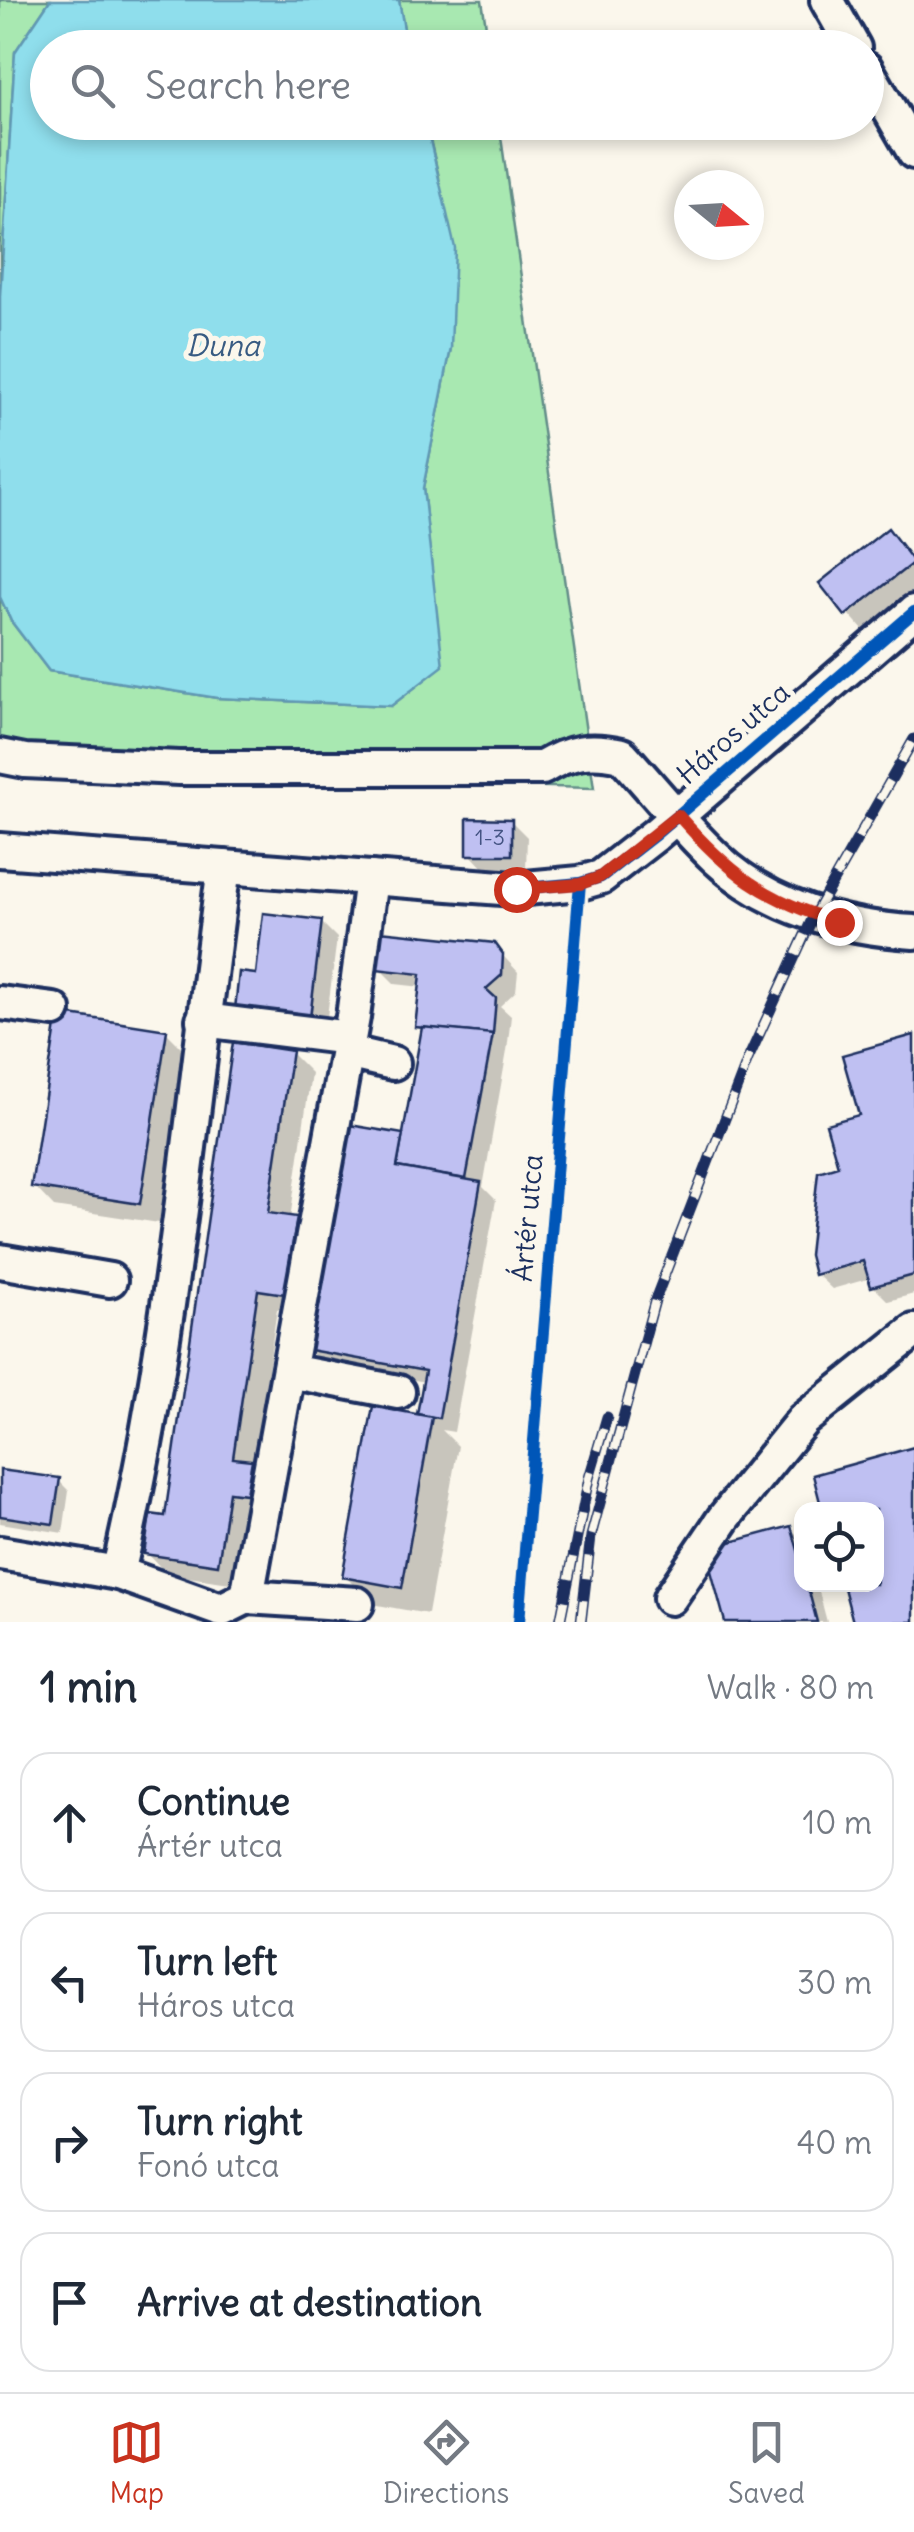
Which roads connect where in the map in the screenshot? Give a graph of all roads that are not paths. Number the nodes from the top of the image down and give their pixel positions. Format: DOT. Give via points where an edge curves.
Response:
graph roads {
  1 [pos="827,0"];
  2 [pos="844,30"];
  3 [pos="884,100"];
  4 [pos="914,152"];
  5 [pos="914,612"];
  6 [pos="0,756"];
  7 [pos="678,815"];
  8 [pos="0,850"];
  9 [pos="224,867"];
  10 [pos="371,878"];
  11 [pos="914,932"];
  12 [pos="0,1003"];
  13 [pos="54,1010"];
  14 [pos="204,1020"];
  15 [pos="348,1045"];
  16 [pos="393,1063"];
  17 [pos="0,1261"];
  18 [pos="110,1280"];
  19 [pos="914,1332"];
  20 [pos="289,1371"];
  21 [pos="398,1392"];
  22 [pos="0,1553"];
  23 [pos="118,1573"];
  24 [pos="670,1598"];
  25 [pos="357,1604"];
  26 [pos="229,1609"];
  1 -- 2 [label="street"];
  3 -- 4 [label="street"];
  5 -- 7 [label="street, Háros utca"];
  6 -- 7 [label="street" via="178,768 542,768 566,753 603,751 622,756"];
  7 -- 10 [label="street, Háros utca" via="600,877 580,884 516,889"];
  7 -- 11 [label="street" via="716,858 760,891 839,922"];
  8 -- 9 [label="street"];
  9 -- 10 [label="street"];
  9 -- 14 [label="street"];
  10 -- 15 [label="street"];
  12 -- 13 [label="street"];
  14 -- 15 [label="street"];
  14 -- 23 [label="street" via="170,1300"];
  15 -- 16 [label="street"];
  15 -- 20 [label="street"];
  17 -- 18 [label="street"];
  19 -- 24 [label="street" via="803,1420"];
  20 -- 21 [label="street"];
  20 -- 26 [label="street"];
  22 -- 23 [label="street"];
  23 -- 26 [label="street"];
  25 -- 26 [label="street"];
}
